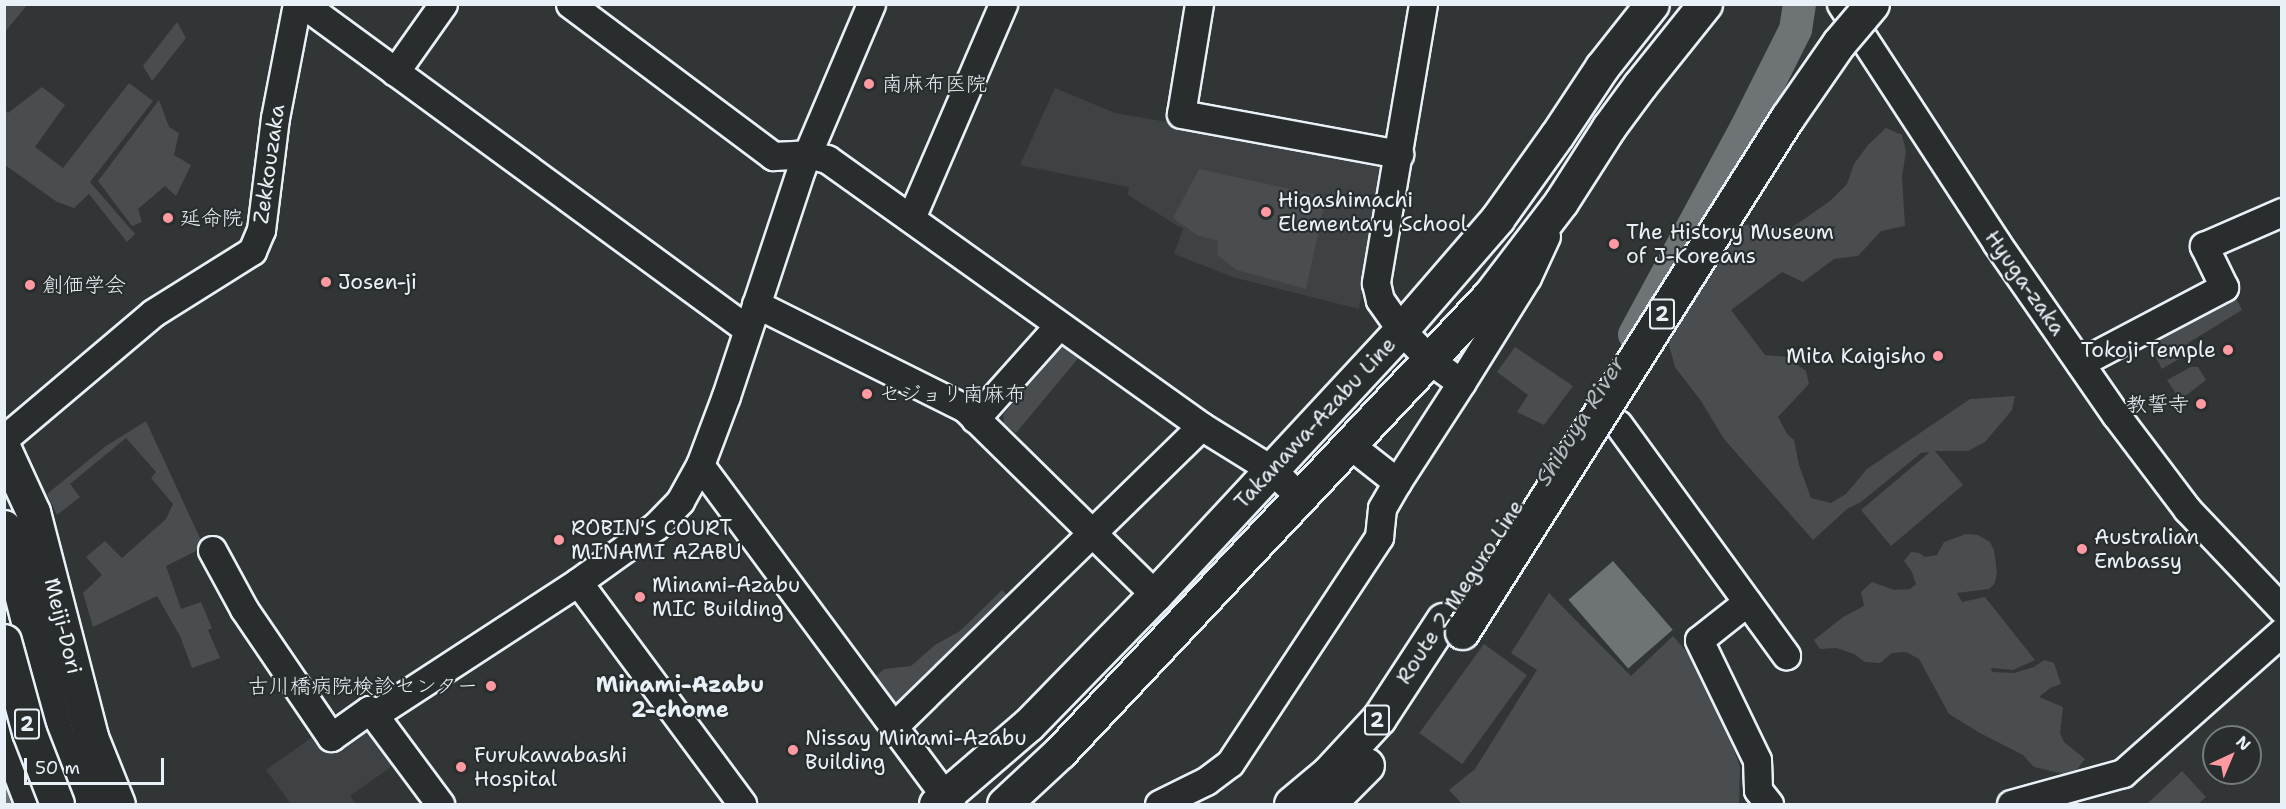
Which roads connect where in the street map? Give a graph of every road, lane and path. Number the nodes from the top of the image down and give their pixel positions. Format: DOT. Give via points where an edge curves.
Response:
graph roads {
  1 [pos="297,4"];
  2 [pos="303,4"];
  3 [pos="443,4"];
  4 [pos="570,4"];
  5 [pos="871,4"];
  6 [pos="1003,4"];
  7 [pos="1199,4"];
  8 [pos="1423,4"];
  9 [pos="1652,4"];
  10 [pos="1705,4"];
  11 [pos="1841,4"];
  12 [pos="1849,4"];
  13 [pos="1872,4"];
  14 [pos="395,72"];
  15 [pos="808,154"];
  16 [pos="1399,154"];
  17 [pos="1561,202"];
  18 [pos="2282,212"];
  19 [pos="911,218"];
  20 [pos="756,304"];
  21 [pos="1059,325"];
  22 [pos="747,329"];
  23 [pos="1401,330"];
  24 [pos="1431,361"];
  25 [pos="2080,363"];
  26 [pos="1461,383"];
  27 [pos="975,419"];
  28 [pos="1618,424"];
  29 [pos="1202,426"];
  30 [pos="4,439"];
  31 [pos="1350,445"];
  32 [pos="4,449"];
  33 [pos="700,465"];
  34 [pos="1272,470"];
  35 [pos="1397,482"];
  36 [pos="1300,497"];
  37 [pos="4,527"];
  38 [pos="1091,533"];
  39 [pos="212,550"];
  40 [pos="578,582"];
  41 [pos="1155,595"];
  42 [pos="1747,602"];
  43 [pos="2282,609"];
  44 [pos="2282,632"];
  45 [pos="24,645"];
  46 [pos="1786,655"];
  47 [pos="374,715"];
  48 [pos="894,726"];
  49 [pos="4,731"];
  50 [pos="944,802"];
  51 [pos="32,804"];
  52 [pos="57,804"];
  53 [pos="86,804"];
  54 [pos="118,804"];
  55 [pos="440,804"];
  56 [pos="742,804"];
  57 [pos="1004,804"];
  58 [pos="1159,804"];
  59 [pos="1291,804"];
  60 [pos="1328,804"];
  61 [pos="1769,804"];
  62 [pos="2011,804"];
  1 -- 30 [label="street, Zekkouzaka" via="276,109 261,230 252,250 153,313"];
  2 -- 14 [label="street"];
  3 -- 14 [label="street"];
  4 -- 15 [label="street" via="773,156"];
  5 -- 15 [label="street"];
  6 -- 19 [label="street"];
  7 -- 16 [label="street" via="1181,114"];
  8 -- 16 [label="street"];
  9 -- 23 [label="main road, Takanawa-Azabu Line" via="1602,67 1497,219"];
  10 -- 17 [label="main road, Takanawa-Azabu Line" via="1609,127"];
  11 -- 25 [label="street, Hyuga-zaka"];
  12 -- 59 [label="main road, Route 2 Meguro Line / 2" via="1802,57 1775,95 1379,718 1328,774"];
  13 -- 60 [label="main road, Route 2 Meguro Line / 2, bridge" via="1839,43 1787,118 1398,729"];
  14 -- 22 [label="street"];
  15 -- 19 [label="street" via="827,159"];
  15 -- 20 [label="street"];
  16 -- 23 [label="street" via="1376,283 1380,300"];
  17 -- 24 [label="main road, Takanawa-Azabu Line" via="1490,295"];
  17 -- 26 [label="street" via="1527,277"];
  18 -- 25 [label="street" via="2205,246 2223,287"];
  19 -- 21 [label="street"];
  20 -- 22 [label="street"];
  20 -- 27 [label="street" via="964,408"];
  21 -- 27 [label="street"];
  21 -- 29 [label="street"];
  22 -- 33 [label="street"];
  23 -- 24 [label="street"];
  23 -- 34 [label="main road, Takanawa-Azabu Line"];
  24 -- 26 [label="street"];
  24 -- 31 [label="main road, Takanawa-Azabu Line"];
  25 -- 43 [label="street, Hyuga-zaka" via="2187,509"];
  26 -- 35 [label="street"];
  27 -- 38 [label="street"];
  28 -- 42 [label="street"];
  29 -- 34 [label="street"];
  29 -- 38 [label="street"];
  31 -- 35 [label="street"];
  31 -- 36 [label="main road, Takanawa-Azabu Line"];
  32 -- 45 [label="main road, Meiji-Dori" via="33,512"];
  33 -- 40 [label="street" via="680,501 656,526"];
  33 -- 48 [label="street"];
  34 -- 36 [label="street"];
  34 -- 41 [label="main road, Takanawa-Azabu Line"];
  35 -- 58 [label="street" via="1383,508 1379,537 1230,764 1206,781"];
  36 -- 57 [label="main road, Takanawa-Azabu Line" via="1059,752"];
  37 -- 45 [label="main road, Meiji-Dori"];
  38 -- 41 [label="street"];
  38 -- 48 [label="street"];
  39 -- 47 [label="street" via="243,609 331,736 369,710"];
  40 -- 47 [label="street"];
  40 -- 56 [label="street"];
  41 -- 50 [label="main road, Takanawa-Azabu Line" via="1028,725"];
  42 -- 46 [label="street"];
  42 -- 61 [label="street" via="1699,640 1758,760 1758,790"];
  44 -- 62 [label="street" via="2123,773"];
  45 -- 52 [label="main road, 2, bridge" via="29,732"];
  45 -- 53 [label="main road, Meiji-Dori"];
  45 -- 54 [label="main road, Meiji-Dori" via="91,737"];
  47 -- 55 [label="street"];
  48 -- 50 [label="street"];
  49 -- 51 [label="main road, 2"];
}
